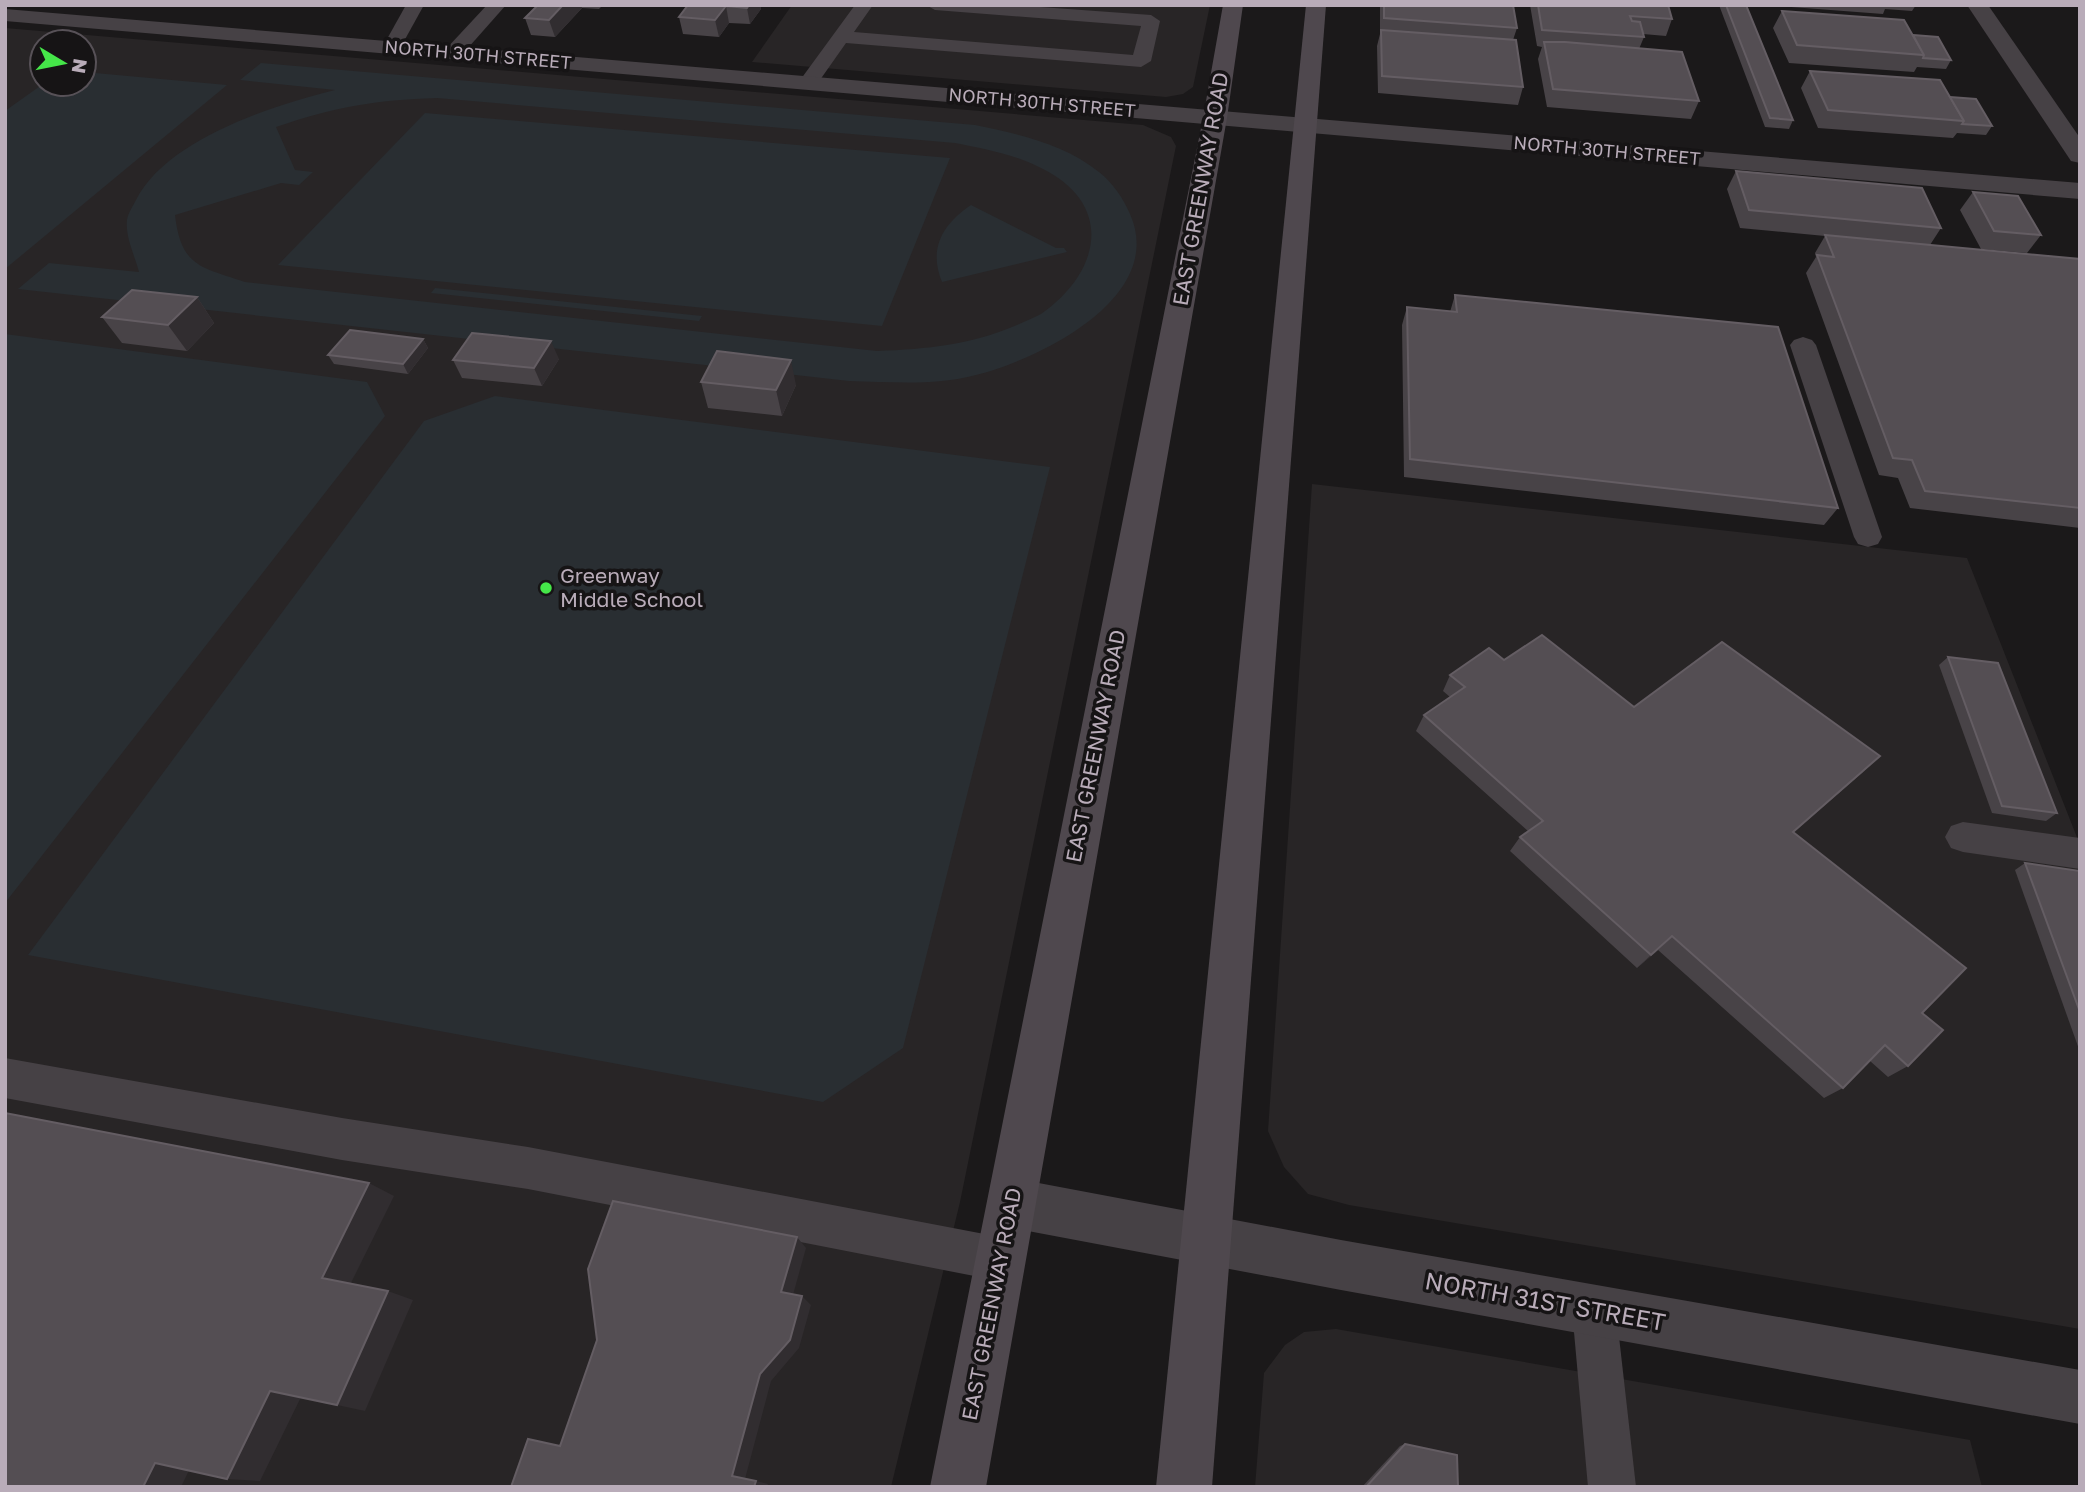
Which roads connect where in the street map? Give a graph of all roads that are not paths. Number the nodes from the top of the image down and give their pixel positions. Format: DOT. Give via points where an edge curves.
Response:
graph roads {
  1 [pos="415,5"];
  2 [pos="496,5"];
  3 [pos="864,5"];
  4 [pos="935,5"];
  5 [pos="1233,5"];
  6 [pos="1316,5"];
  7 [pos="1977,5"];
  8 [pos="5,15"];
  9 [pos="841,37"];
  10 [pos="391,48"];
  11 [pos="453,53"];
  12 [pos="808,83"];
  13 [pos="1215,118"];
  14 [pos="1306,125"];
  15 [pos="2080,156"];
  16 [pos="2080,191"];
  17 [pos="1803,345"];
  18 [pos="1868,537"];
  19 [pos="1963,837"];
  20 [pos="2080,854"];
  21 [pos="5,1078"];
  22 [pos="1012,1203"];
  23 [pos="1205,1240"];
  24 [pos="1000,1259"];
  25 [pos="1594,1310"];
  26 [pos="2080,1397"];
  27 [pos="958,1487"];
  28 [pos="1184,1487"];
  29 [pos="1612,1487"];
  1 -- 10 [label="lane"];
  2 -- 11 [label="lane"];
  3 -- 9 [label="lane"];
  4 -- 9 [label="lane" via="1151,22 1141,61"];
  5 -- 13 [label="main road, EAST GREENWAY ROAD"];
  6 -- 14 [label="main road"];
  7 -- 15 [label="street"];
  8 -- 10 [label="street, NORTH 30TH STREET"];
  9 -- 12 [label="lane"];
  10 -- 11 [label="street, NORTH 30TH STREET"];
  11 -- 12 [label="street, NORTH 30TH STREET"];
  12 -- 13 [label="street, NORTH 30TH STREET"];
  13 -- 14 [label="street, NORTH 30TH STREET"];
  13 -- 22 [label="main road, EAST GREENWAY ROAD"];
  14 -- 16 [label="street, NORTH 30TH STREET"];
  14 -- 23 [label="main road"];
  17 -- 18 [label="lane"];
  19 -- 20 [label="lane"];
  21 -- 24 [label="lane" via="528,1168"];
  22 -- 23 [label="street, NORTH 31ST STREET"];
  22 -- 24 [label="main road, EAST GREENWAY ROAD"];
  23 -- 25 [label="street, NORTH 31ST STREET"];
  23 -- 28 [label="main road"];
  24 -- 27 [label="main road, EAST GREENWAY ROAD"];
  25 -- 26 [label="street, NORTH 31ST STREET"];
  25 -- 29 [label="lane"];
}
